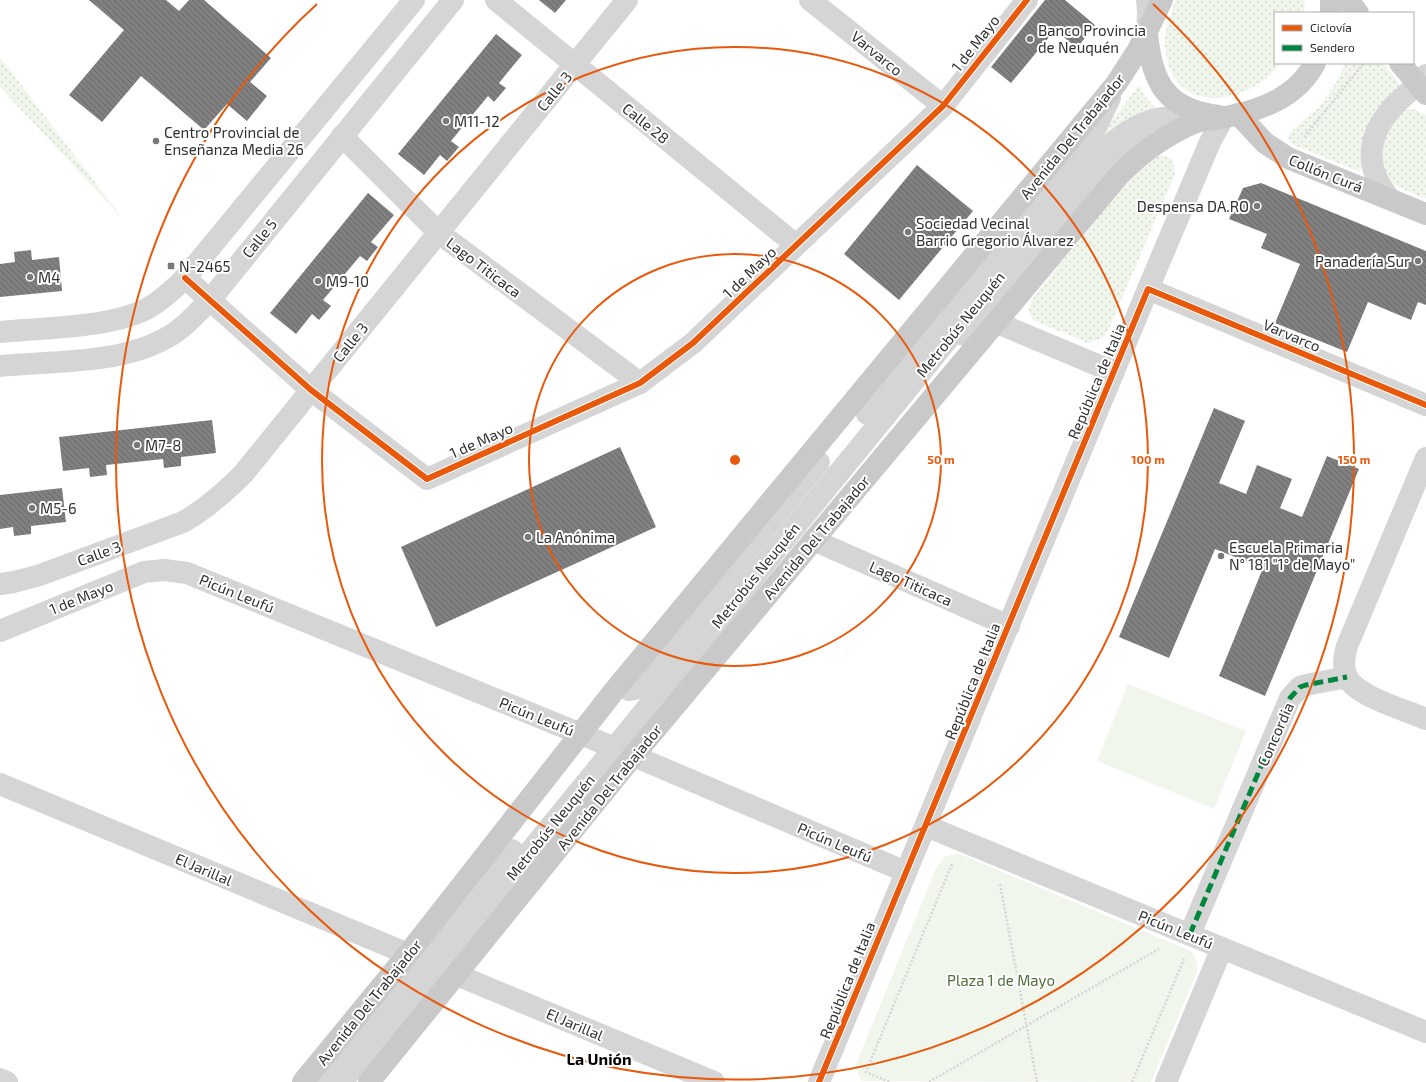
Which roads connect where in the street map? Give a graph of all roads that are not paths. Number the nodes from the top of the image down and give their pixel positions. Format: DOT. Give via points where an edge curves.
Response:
graph roads {
  1 [pos="414,0"];
  2 [pos="453,0"];
  3 [pos="496,0"];
  4 [pos="627,0"];
  5 [pos="810,0"];
  6 [pos="1026,0"];
  7 [pos="1147,0"];
  8 [pos="1162,0"];
  9 [pos="1331,0"];
  10 [pos="1348,0"];
  11 [pos="1330,12"];
  12 [pos="1357,12"];
  13 [pos="1147,34"];
  14 [pos="575,64"];
  15 [pos="1314,64"];
  16 [pos="1401,64"];
  17 [pos="1116,84"];
  18 [pos="1423,85"];
  19 [pos="943,106"];
  20 [pos="1232,116"];
  21 [pos="1197,122"];
  22 [pos="342,136"];
  23 [pos="1390,199"];
  24 [pos="1426,214"];
  25 [pos="439,233"];
  26 [pos="796,245"];
  27 [pos="185,278"];
  28 [pos="1148,290"];
  29 [pos="210,300"];
  30 [pos="995,322"];
  31 [pos="0,332"];
  32 [pos="964,335"];
  33 [pos="0,366"];
  34 [pos="1114,372"];
  35 [pos="640,383"];
  36 [pos="311,390"];
  37 [pos="1426,405"];
  38 [pos="1426,458"];
  39 [pos="819,462"];
  40 [pos="813,540"];
  41 [pos="164,570"];
  42 [pos="0,584"];
  43 [pos="1008,626"];
  44 [pos="0,631"];
  45 [pos="1347,677"];
  46 [pos="1426,719"];
  47 [pos="580,734"];
  48 [pos="616,749"];
  49 [pos="0,784"];
  50 [pos="926,826"];
  51 [pos="906,872"];
  52 [pos="1190,934"];
  53 [pos="1222,948"];
  54 [pos="408,954"];
  55 [pos="457,975"];
  56 [pos="1426,1032"];
  57 [pos="0,1079"];
  58 [pos="826,1080"];
  59 [pos="7,1082"];
  60 [pos="303,1082"];
  61 [pos="320,1082"];
  62 [pos="342,1082"];
  63 [pos="369,1082"];
  64 [pos="714,1082"];
  65 [pos="1166,1082"];
  1 -- 27 [label="street, Calle 5"];
  2 -- 22 [label="street, Calle 5"];
  3 -- 14 [label="street, Calle 28"];
  4 -- 14 [label="street, Calle 3"];
  5 -- 19 [label="street, Varvarco"];
  6 -- 19 [label="street, 1 de Mayo"];
  7 -- 13 [label="street"];
  8 -- 13 [label="main road, Avenida Del Trabajador"];
  9 -- 11 [label="main road"];
  10 -- 12 [label="main road"];
  13 -- 17 [label="main road, Avenida Del Trabajador"];
  13 -- 20 [label="main road" via="1153,70 1168,94 1194,111"];
  14 -- 25 [label="street, Calle 3"];
  14 -- 26 [label="street, Calle 28"];
  15 -- 20 [label="main road, Avenida Del Trabajador" via="1300,84 1286,96 1255,110"];
  16 -- 18 [label="main road"];
  17 -- 47 [label="main road, Avenida Del Trabajador"];
  17 -- 48 [label="street, Metrobús Neuquén" via="1096,127 1078,154"];
  18 -- 23 [label="street" via="1394,106 1384,118 1372,144 1374,172 1381,188"];
  19 -- 26 [label="street, 1 de Mayo"];
  20 -- 21 [label="main road, Avenida Del Trabajador"];
  20 -- 23 [label="main road, Collón Curá" via="1276,151"];
  20 -- 28 [label="street, República de Italia" via="1210,142"];
  21 -- 30 [label="main road, Avenida Del Trabajador" via="1155,144 1136,158"];
  21 -- 48 [label="street, Metrobús Neuquén" via="1174,118 1154,120 1125,133 1099,154"];
  22 -- 25 [label="street, Lago Titicaca"];
  22 -- 29 [label="street, Calle 5"];
  23 -- 24 [label="main road, Collón Curá"];
  25 -- 35 [label="street, Lago Titicaca"];
  25 -- 36 [label="street, Calle 3"];
  26 -- 35 [label="street, 1 de Mayo" via="693,342"];
  27 -- 29 [label="street"];
  27 -- 31 [label="street, Calle 5" via="170,294 149,308 125,318 103,323"];
  28 -- 34 [label="street, República de Italia"];
  28 -- 37 [label="street, Varvarco"];
  29 -- 33 [label="street, Calle 5" via="188,322 166,338 144,348 103,357"];
  29 -- 36 [label="street"];
  30 -- 34 [label="street"];
  30 -- 40 [label="main road, Avenida Del Trabajador"];
  32 -- 32 [label="street" via="1011,288 1106,171 1143,137 1118,147 1101,162"];
  34 -- 43 [label="street, República de Italia"];
  35 -- 36 [label="street, 1 de Mayo" via="427,479"];
  36 -- 42 [label="street, Calle 3" via="243,474 204,510 183,522 40,575"];
  38 -- 45 [label="street" via="1346,646 1344,662"];
  39 -- 39 [label="street" via="639,685 633,691 629,690 630,684 735,554"];
  40 -- 43 [label="street, Lago Titicaca"];
  40 -- 48 [label="main road, Avenida Del Trabajador"];
  41 -- 44 [label="street, 1 de Mayo" via="136,574"];
  41 -- 47 [label="street, Picún Leufú" via="198,576"];
  43 -- 50 [label="street, República de Italia"];
  45 -- 46 [label="street" via="1352,684 1367,694"];
  45 -- 52 [label="street, Concordia" via="1300,687 1290,698"];
  47 -- 48 [label="street, Picún Leufú"];
  47 -- 54 [label="main road, Avenida Del Trabajador"];
  48 -- 51 [label="street, Picún Leufú"];
  48 -- 55 [label="main road, Avenida Del Trabajador"];
  48 -- 61 [label="street, Metrobús Neuquén"];
  48 -- 62 [label="street, Metrobús Neuquén"];
  49 -- 54 [label="street, El Jarillal"];
  50 -- 51 [label="street, República de Italia"];
  50 -- 52 [label="street, Picún Leufú"];
  51 -- 58 [label="street, República de Italia"];
  52 -- 53 [label="street, Picún Leufú"];
  53 -- 56 [label="street, Picún Leufú"];
  53 -- 65 [label="street"];
  54 -- 60 [label="main road, Avenida Del Trabajador"];
  55 -- 63 [label="main road, Avenida Del Trabajador"];
  55 -- 64 [label="street, El Jarillal"];
  57 -- 59 [label="street"];
}
